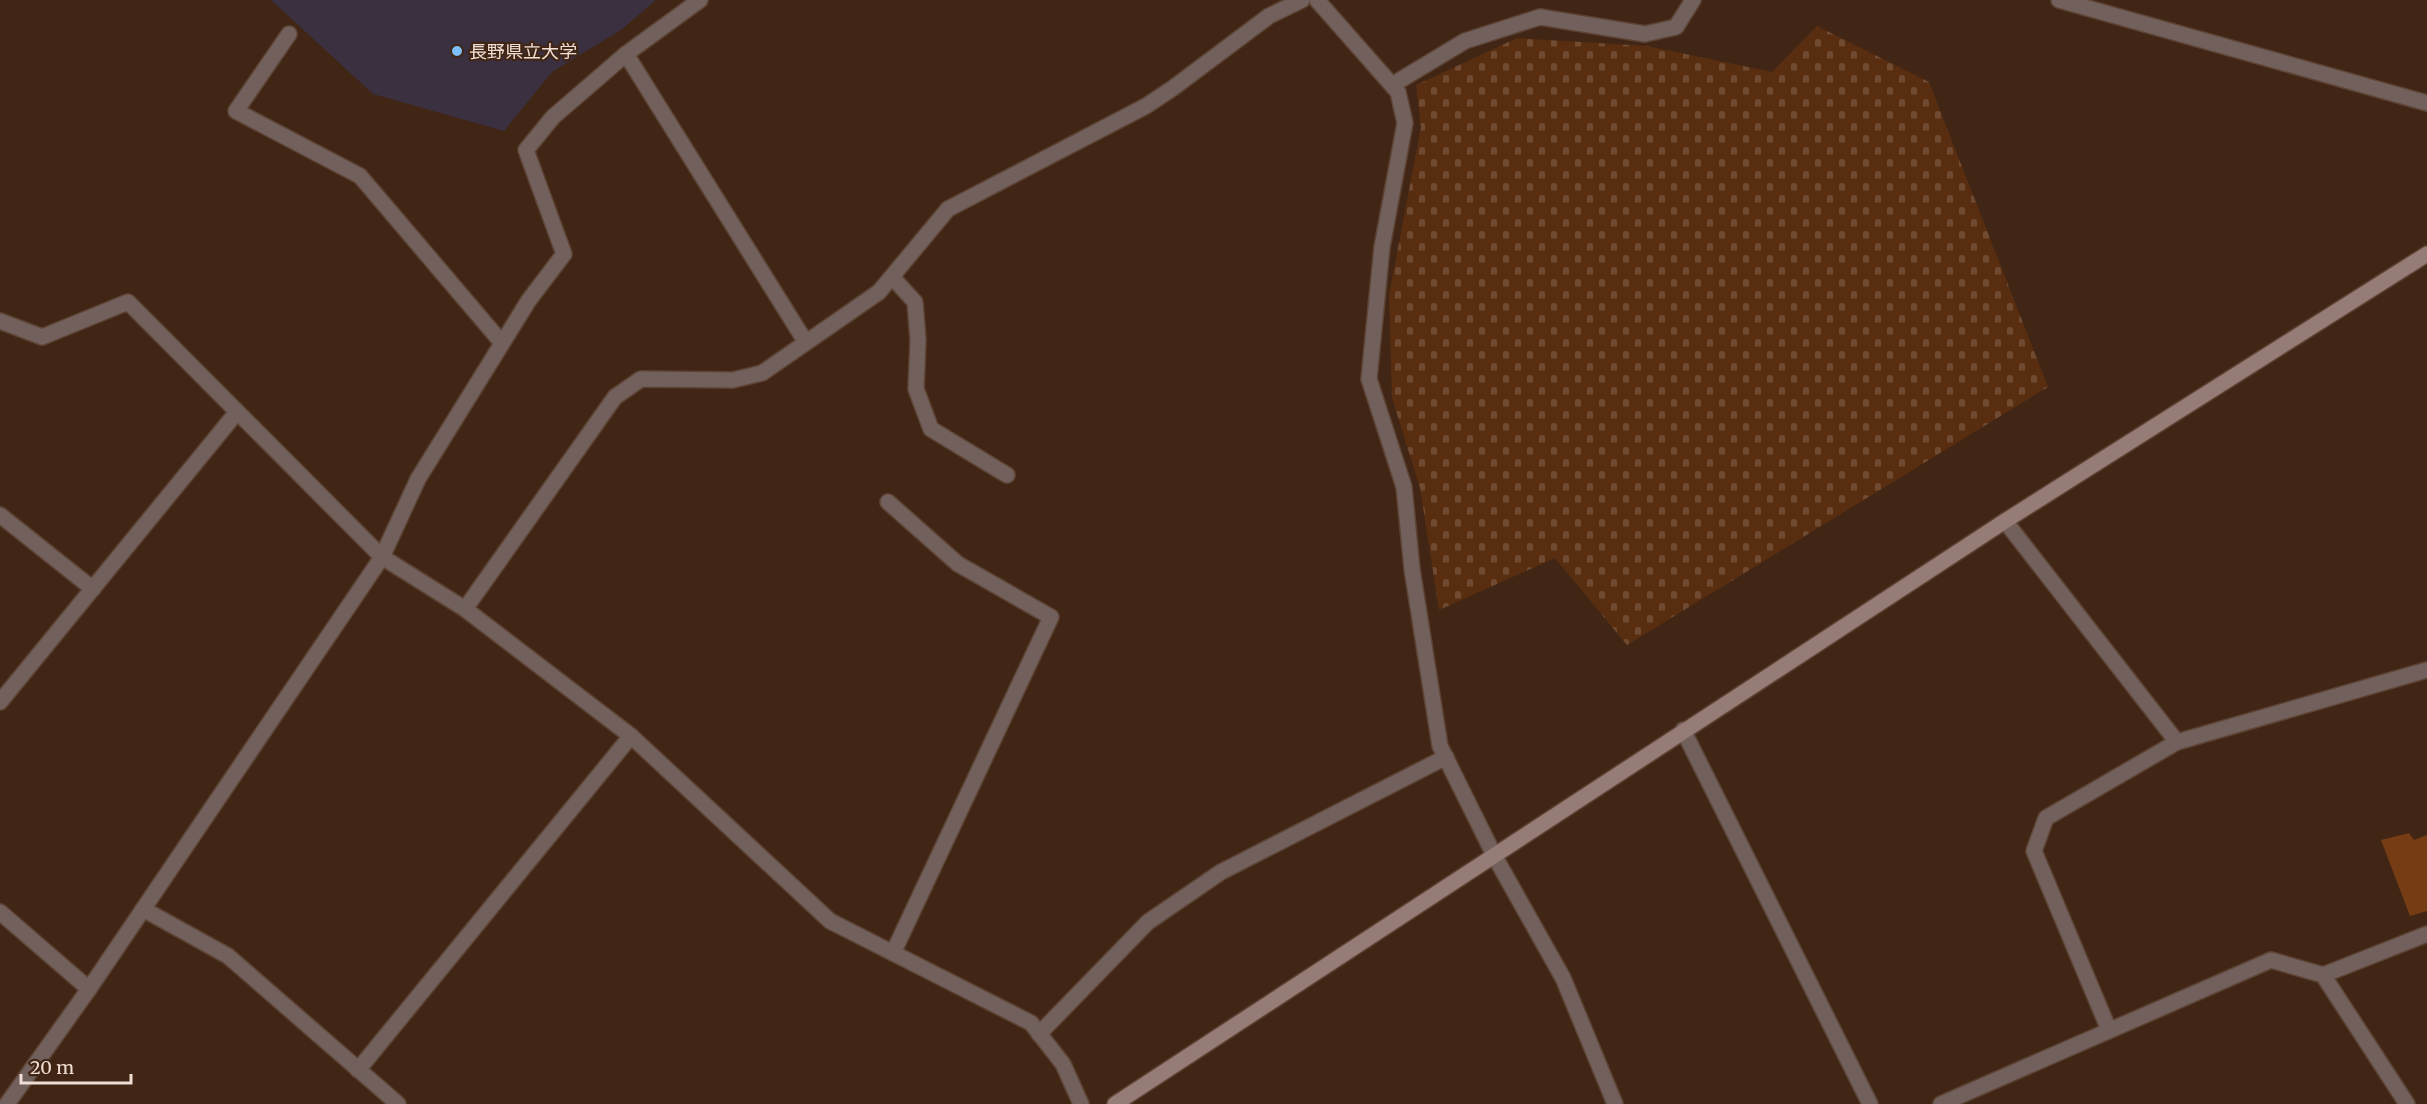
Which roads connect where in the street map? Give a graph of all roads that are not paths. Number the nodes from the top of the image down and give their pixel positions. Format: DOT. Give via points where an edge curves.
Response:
graph roads {
  1 [pos="700,0"];
  2 [pos="1302,0"];
  3 [pos="1317,0"];
  4 [pos="1694,0"];
  5 [pos="2059,0"];
  6 [pos="289,34"];
  7 [pos="626,54"];
  8 [pos="1392,85"];
  9 [pos="2427,103"];
  10 [pos="2427,254"];
  11 [pos="891,277"];
  12 [pos="2,325"];
  13 [pos="805,341"];
  14 [pos="502,343"];
  15 [pos="237,412"];
  16 [pos="1007,475"];
  17 [pos="888,502"];
  18 [pos="0,515"];
  19 [pos="2005,521"];
  20 [pos="382,557"];
  21 [pos="93,589"];
  22 [pos="465,609"];
  23 [pos="2427,670"];
  24 [pos="0,702"];
  25 [pos="1683,730"];
  26 [pos="631,736"];
  27 [pos="2177,742"];
  28 [pos="1446,757"];
  29 [pos="1495,857"];
  30 [pos="143,909"];
  31 [pos="0,912"];
  32 [pos="2427,934"];
  33 [pos="893,953"];
  34 [pos="2323,975"];
  35 [pos="89,989"];
  36 [pos="2109,1030"];
  37 [pos="1040,1034"];
  38 [pos="358,1070"];
  39 [pos="7,1104"];
  40 [pos="398,1104"];
  41 [pos="1081,1104"];
  42 [pos="1116,1104"];
  43 [pos="1615,1104"];
  44 [pos="1870,1104"];
  45 [pos="1941,1104"];
  46 [pos="2407,1104"];
  1 -- 7 [label="street"];
  2 -- 11 [label="street" via="1269,16 1146,106 948,209"];
  3 -- 8 [label="street"];
  4 -- 8 [label="street" via="1676,27 1646,34 1540,17 1465,41"];
  5 -- 9 [label="street"];
  6 -- 14 [label="street" via="236,111 360,176"];
  7 -- 13 [label="street"];
  7 -- 14 [label="street" via="553,117 526,150 564,254"];
  8 -- 28 [label="street" via="1398,92 1406,123 1382,247 1369,379 1404,487 1412,568 1440,746"];
  10 -- 19 [label="street"];
  11 -- 13 [label="street" via="879,292"];
  11 -- 16 [label="street" via="915,302 916,389 931,429"];
  12 -- 15 [label="street" via="42,337 128,302"];
  13 -- 22 [label="street" via="762,373 733,380 641,379 615,397"];
  14 -- 20 [label="street" via="418,479"];
  15 -- 20 [label="street"];
  15 -- 21 [label="street"];
  17 -- 33 [label="street" via="958,564 1051,618"];
  18 -- 21 [label="street"];
  19 -- 25 [label="street"];
  19 -- 27 [label="street"];
  20 -- 22 [label="street"];
  20 -- 30 [label="street"];
  21 -- 24 [label="street"];
  22 -- 26 [label="street"];
  23 -- 27 [label="street"];
  25 -- 29 [label="street"];
  25 -- 44 [label="street"];
  26 -- 33 [label="street" via="830,921"];
  26 -- 38 [label="street"];
  27 -- 36 [label="street" via="2046,818 2034,851"];
  28 -- 29 [label="street"];
  28 -- 37 [label="street" via="1221,872 1148,922"];
  29 -- 42 [label="street"];
  29 -- 43 [label="street" via="1563,978"];
  30 -- 35 [label="street"];
  30 -- 38 [label="street" via="228,956"];
  31 -- 35 [label="street"];
  32 -- 34 [label="street"];
  33 -- 37 [label="street" via="1031,1023"];
  34 -- 36 [label="street" via="2271,960"];
  34 -- 46 [label="street"];
  35 -- 39 [label="street"];
  36 -- 45 [label="street"];
  37 -- 41 [label="street" via="1063,1064"];
  38 -- 40 [label="street"];
}
